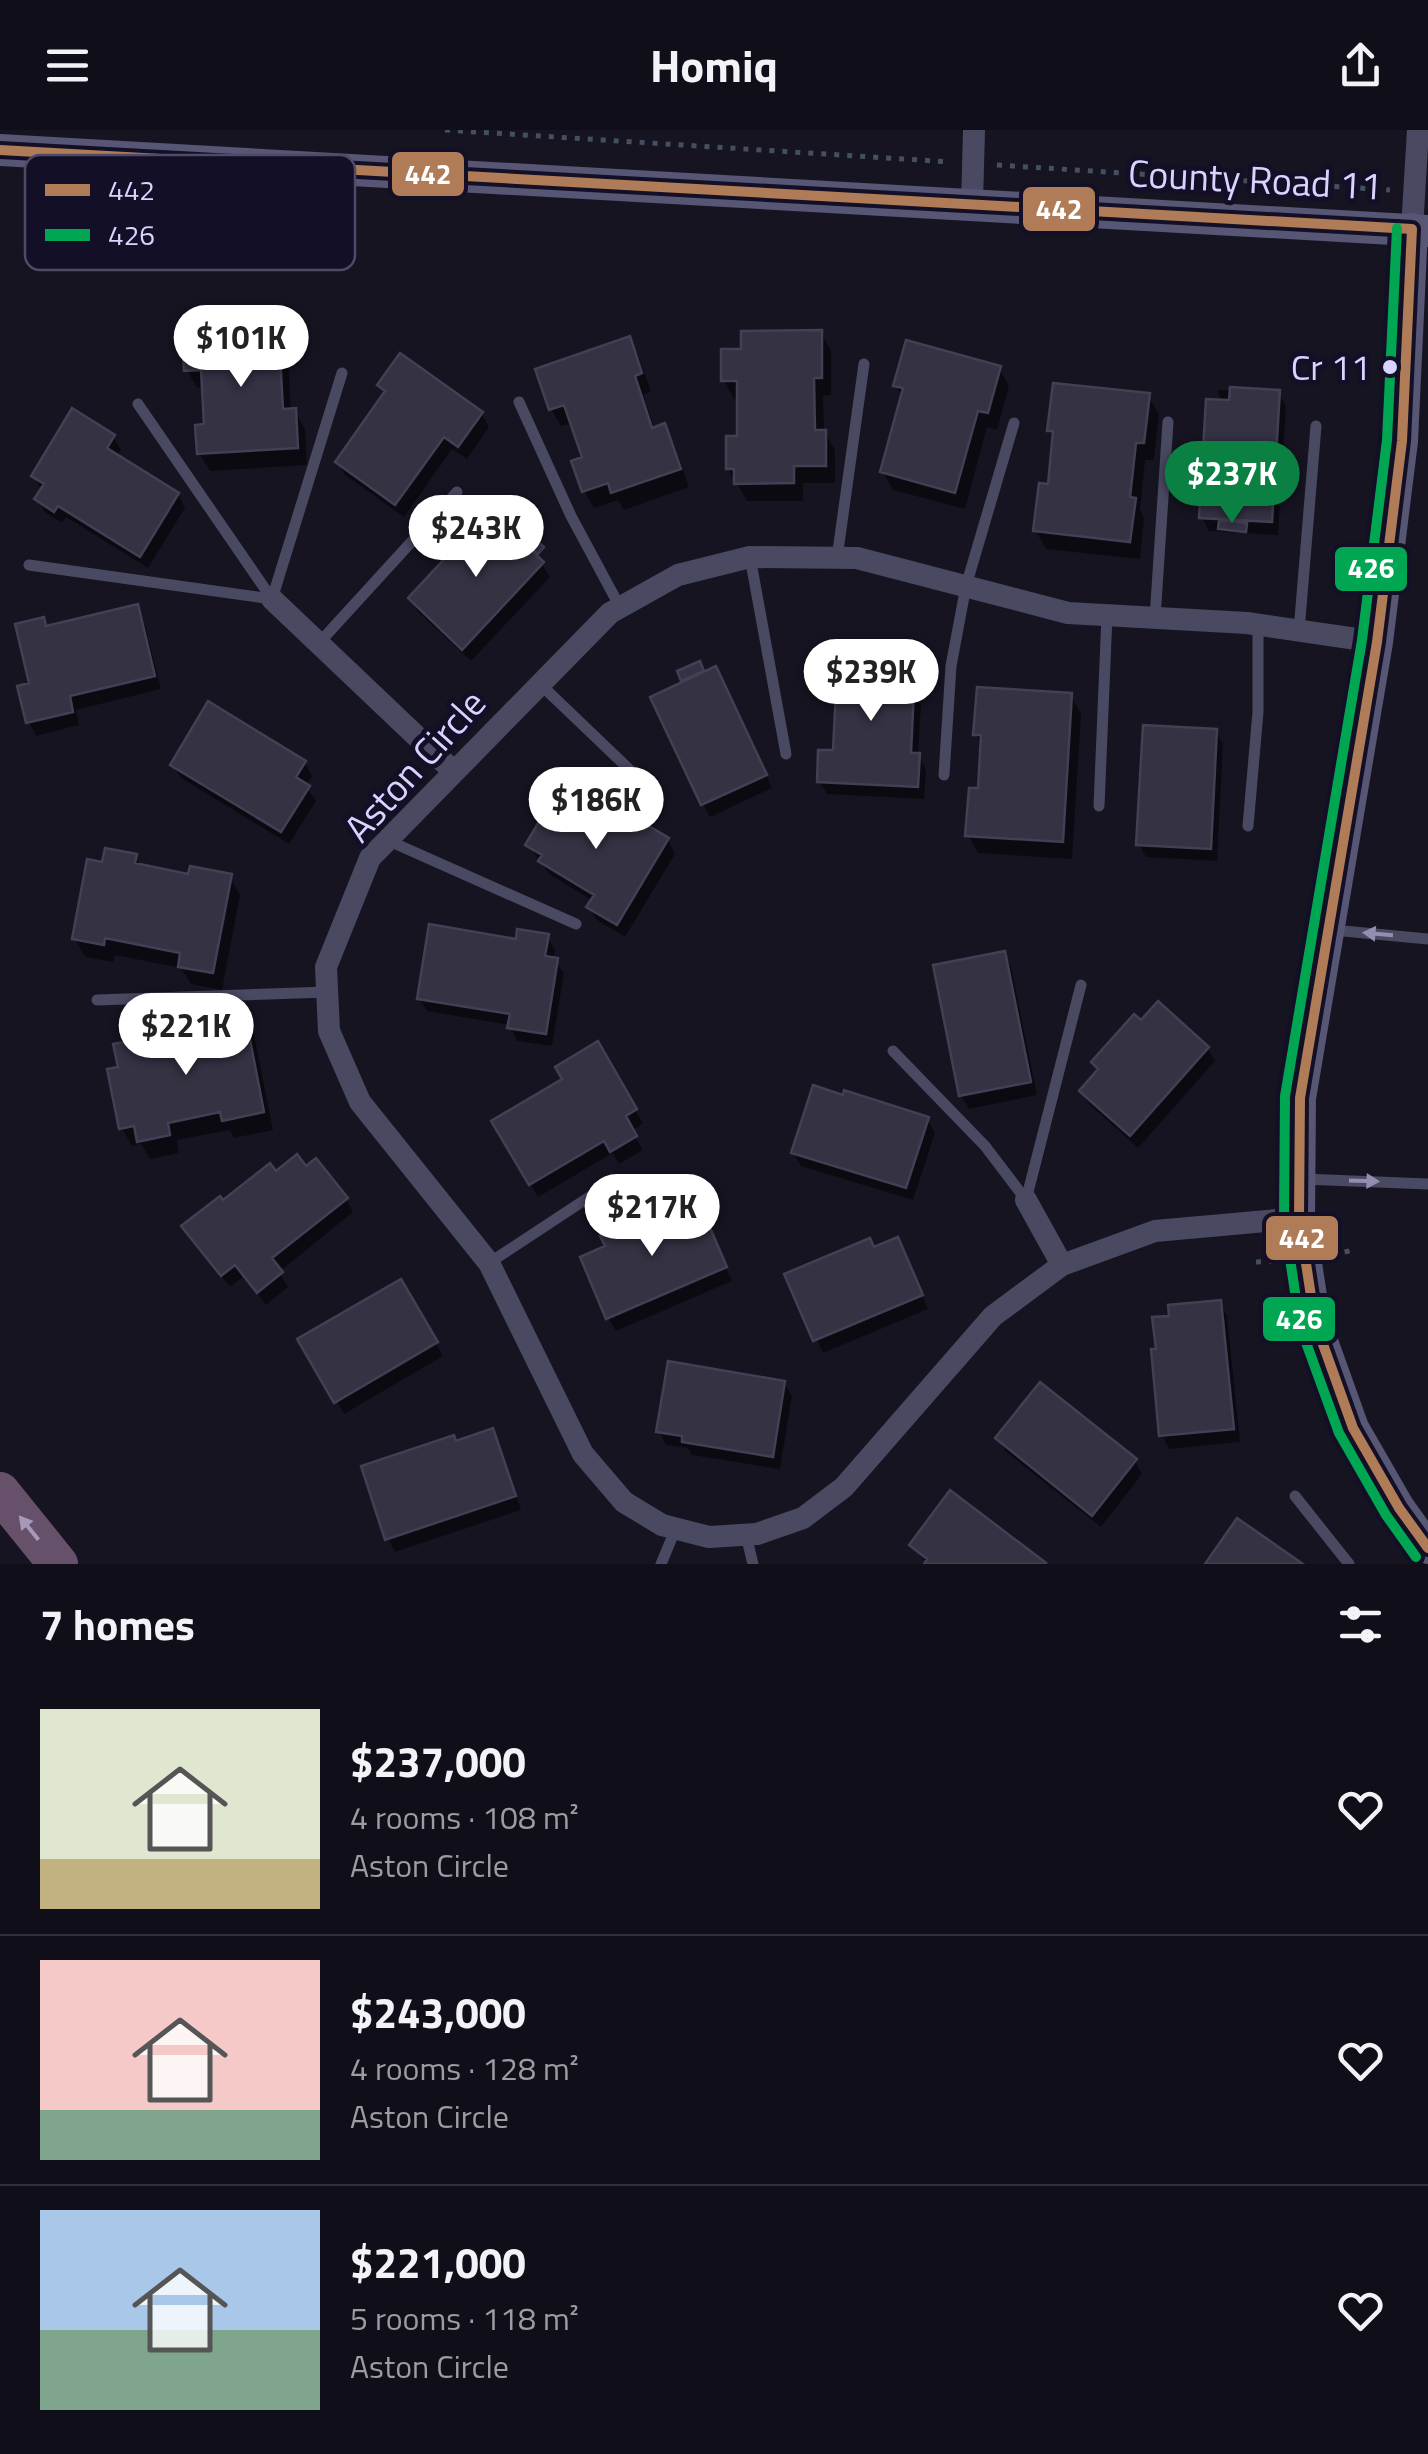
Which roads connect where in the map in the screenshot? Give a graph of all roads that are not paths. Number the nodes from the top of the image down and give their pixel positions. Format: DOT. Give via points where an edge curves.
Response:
graph roads {
  1 [pos="974,130"];
  2 [pos="1418,130"];
  3 [pos="0,150"];
  4 [pos="90,155"];
  5 [pos="355,170"];
  6 [pos="972,204"];
  7 [pos="1420,230"];
  8 [pos="864,364"];
  9 [pos="342,373"];
  10 [pos="518,402"];
  11 [pos="138,404"];
  12 [pos="1168,422"];
  13 [pos="1014,423"];
  14 [pos="1316,426"];
  15 [pos="457,492"];
  16 [pos="750,557"];
  17 [pos="837,558"];
  18 [pos="30,564"];
  19 [pos="966,586"];
  20 [pos="272,599"];
  21 [pos="620,607"];
  22 [pos="1107,616"];
  23 [pos="1155,618"];
  24 [pos="1258,624"];
  25 [pos="1299,631"];
  26 [pos="1377,642"];
  27 [pos="319,644"];
  28 [pos="539,684"];
  29 [pos="786,754"];
  30 [pos="452,770"];
  31 [pos="944,774"];
  32 [pos="655,794"];
  33 [pos="1099,806"];
  34 [pos="1248,826"];
  35 [pos="387,840"];
  36 [pos="576,924"];
  37 [pos="1328,930"];
  38 [pos="1428,938"];
  39 [pos="1081,986"];
  40 [pos="328,992"];
  41 [pos="97,1000"];
  42 [pos="893,1051"];
  43 [pos="1299,1178"];
  44 [pos="612,1182"];
  45 [pos="1428,1184"];
  46 [pos="1026,1200"];
  47 [pos="1298,1218"];
  48 [pos="489,1262"];
  49 [pos="1062,1265"];
  50 [pos="0,1492"];
  51 [pos="1295,1496"];
  52 [pos="676,1528"];
  53 [pos="746,1534"];
  54 [pos="1428,1548"];
  55 [pos="58,1564"];
  56 [pos="661,1564"];
  57 [pos="753,1564"];
  58 [pos="1349,1564"];
  1 -- 6 [label="street"];
  2 -- 7 [label="street" via="1414,191"];
  3 -- 4 [label="street, County Road 11"];
  5 -- 6 [label="street, County Road 11"];
  6 -- 7 [label="street, County Road 11"];
  7 -- 26 [label="street"];
  8 -- 17 [label="lane"];
  9 -- 20 [label="lane"];
  10 -- 21 [label="lane"];
  11 -- 20 [label="lane"];
  12 -- 23 [label="lane"];
  13 -- 19 [label="lane"];
  14 -- 25 [label="lane"];
  15 -- 27 [label="lane"];
  16 -- 17 [label="street, Aston Circle"];
  16 -- 21 [label="street, Aston Circle" via="678,575"];
  16 -- 29 [label="lane"];
  17 -- 19 [label="street, Aston Circle"];
  18 -- 20 [label="lane"];
  19 -- 22 [label="street, Aston Circle" via="1068,614"];
  19 -- 31 [label="lane" via="951,666"];
  20 -- 27 [label="street"];
  21 -- 28 [label="street, Aston Circle"];
  22 -- 23 [label="street, Aston Circle"];
  22 -- 33 [label="lane"];
  23 -- 24 [label="street, Aston Circle"];
  24 -- 25 [label="street, Aston Circle"];
  24 -- 34 [label="lane"];
  25 -- 26 [label="street, Aston Circle"];
  26 -- 37 [label="street"];
  27 -- 30 [label="street"];
  28 -- 30 [label="street, Aston Circle"];
  28 -- 32 [label="lane"];
  30 -- 35 [label="street, Aston Circle"];
  35 -- 36 [label="lane"];
  35 -- 40 [label="street, Aston Circle" via="370,858 326,967"];
  38 -- 37 [label="lane, one-way"];
  37 -- 43 [label="street" via="1300,1098"];
  39 -- 46 [label="lane"];
  40 -- 41 [label="lane"];
  40 -- 48 [label="street, Aston Circle" via="329,1031 360,1102"];
  42 -- 46 [label="lane" via="985,1146"];
  43 -- 45 [label="lane, one-way"];
  43 -- 47 [label="street"];
  44 -- 48 [label="lane"];
  46 -- 49 [label="street"];
  47 -- 49 [label="street, Aston Circle" via="1155,1231"];
  47 -- 54 [label="street" via="1315,1322 1353,1428"];
  48 -- 52 [label="street, Aston Circle" via="583,1454 624,1502"];
  49 -- 53 [label="street, Aston Circle" via="993,1316 844,1487 803,1518"];
  55 -- 50 [label="highway, one-way"];
  51 -- 58 [label="lane"];
  52 -- 53 [label="street, Aston Circle" via="709,1537"];
  52 -- 56 [label="lane"];
  53 -- 57 [label="lane"];
}
